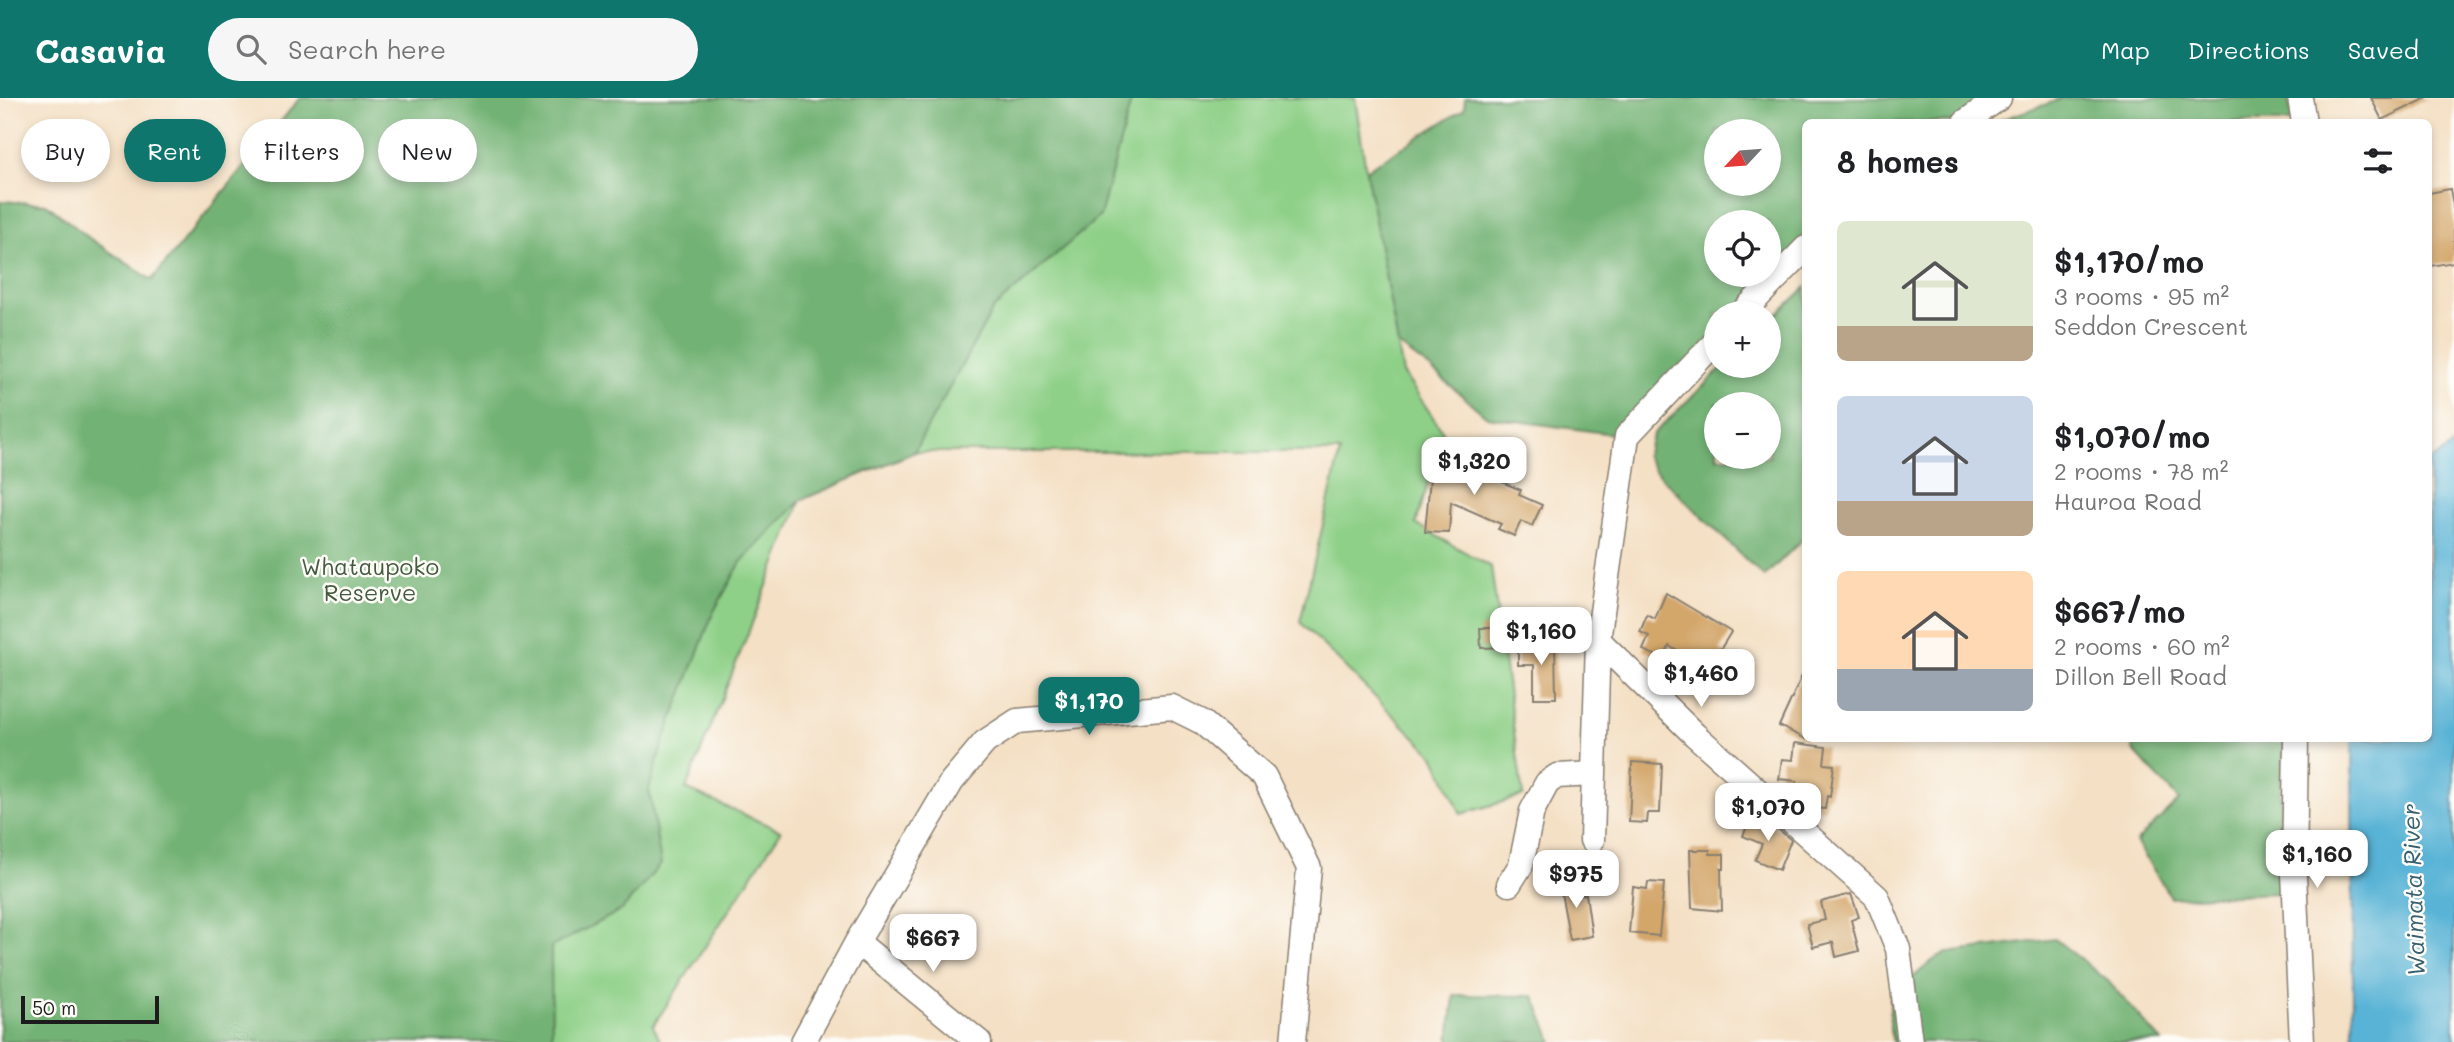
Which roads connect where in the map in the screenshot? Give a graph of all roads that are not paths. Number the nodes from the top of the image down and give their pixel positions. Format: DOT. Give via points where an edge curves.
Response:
graph roads {
  1 [pos="1999,98"];
  2 [pos="2300,98"];
  3 [pos="1969,119"];
  4 [pos="2304,119"];
  5 [pos="1802,252"];
  6 [pos="1754,301"];
  7 [pos="1704,354"];
  8 [pos="1598,640"];
  9 [pos="2296,742"];
  10 [pos="1594,774"];
  11 [pos="1592,840"];
  12 [pos="1509,884"];
  13 [pos="857,942"];
  14 [pos="803,1042"];
  15 [pos="979,1042"];
  16 [pos="1293,1042"];
  17 [pos="1910,1042"];
  18 [pos="2302,1042"];
  1 -- 3 [label="street"];
  2 -- 4 [label="street"];
  5 -- 6 [label="street"];
  7 -- 8 [label="street" via="1626,436"];
  8 -- 10 [label="street"];
  8 -- 17 [label="street" via="1695,735 1877,897 1898,949"];
  9 -- 18 [label="street" via="2294,874"];
  10 -- 11 [label="street"];
  10 -- 12 [label="street" via="1557,776 1547,783 1532,811 1521,865"];
  13 -- 14 [label="street"];
  13 -- 15 [label="street"];
  13 -- 16 [label="street" via="952,781 985,742 1017,721 1172,707 1202,722 1264,776 1310,868"];
}
